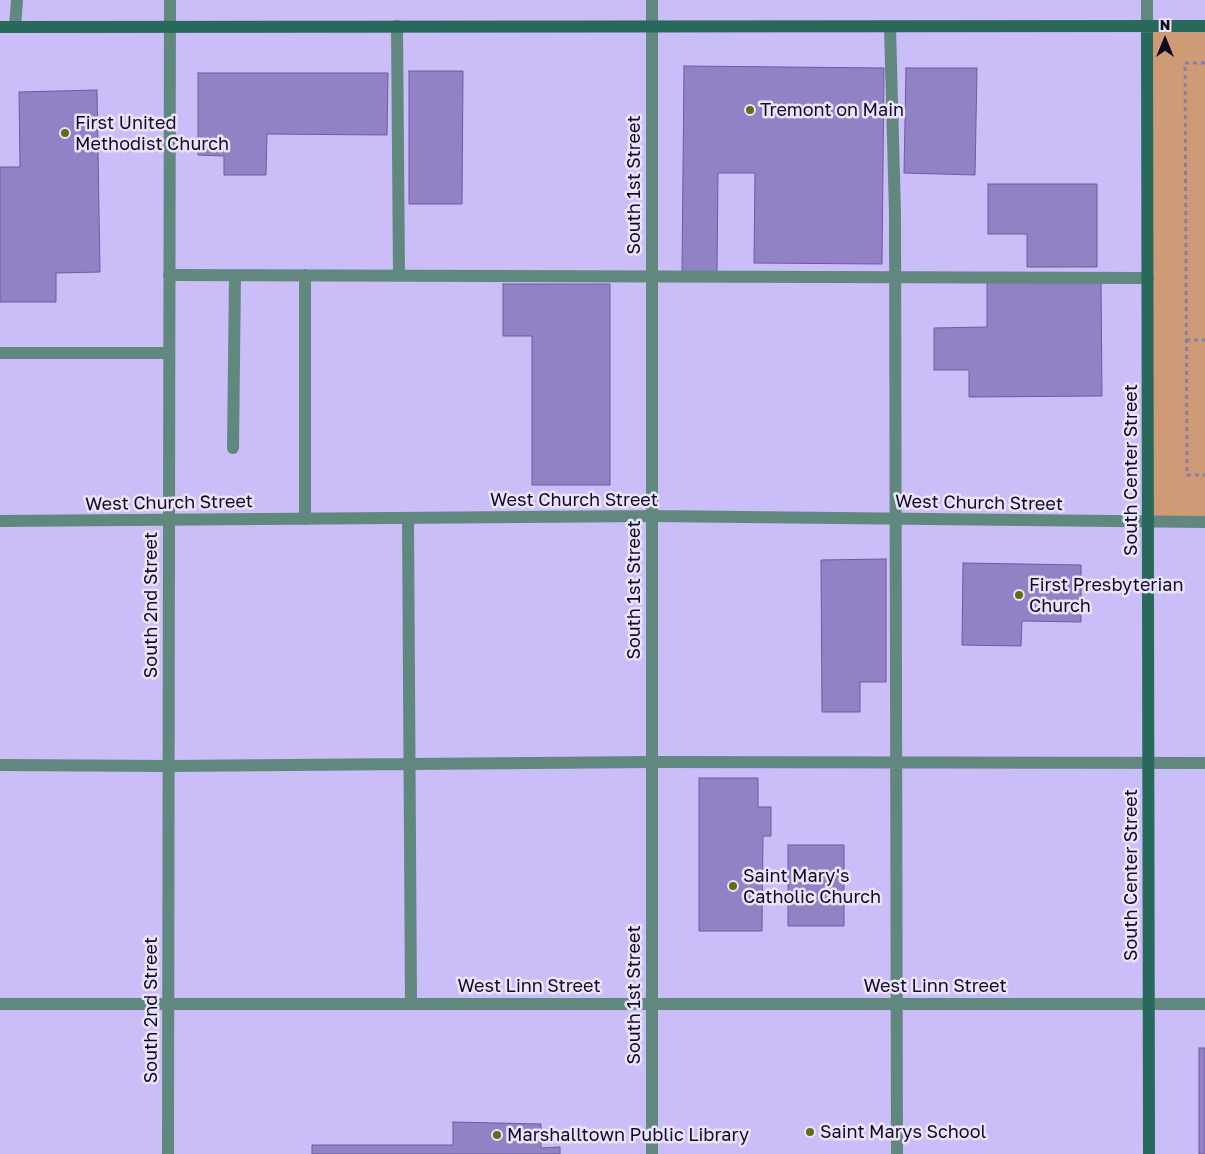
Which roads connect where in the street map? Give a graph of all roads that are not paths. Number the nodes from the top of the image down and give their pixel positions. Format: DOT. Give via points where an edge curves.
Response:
graph roads {
  1 [pos="17,0"];
  2 [pos="170,0"];
  3 [pos="652,0"];
  4 [pos="1147,0"];
  5 [pos="169,26"];
  6 [pos="397,26"];
  7 [pos="1147,26"];
  8 [pos="1205,26"];
  9 [pos="0,27"];
  10 [pos="15,27"];
  11 [pos="652,27"];
  12 [pos="890,27"];
  13 [pos="169,275"];
  14 [pos="235,275"];
  15 [pos="305,275"];
  16 [pos="399,275"];
  17 [pos="652,276"];
  18 [pos="895,277"];
  19 [pos="1148,278"];
  20 [pos="169,353"];
  21 [pos="0,354"];
  22 [pos="233,448"];
  23 [pos="652,516"];
  24 [pos="408,518"];
  25 [pos="305,519"];
  26 [pos="896,519"];
  27 [pos="169,520"];
  28 [pos="0,522"];
  29 [pos="1205,522"];
  30 [pos="1148,523"];
  31 [pos="652,762"];
  32 [pos="896,762"];
  33 [pos="1149,762"];
  34 [pos="1205,762"];
  35 [pos="409,764"];
  36 [pos="0,765"];
  37 [pos="168,766"];
  38 [pos="652,1003"];
  39 [pos="0,1004"];
  40 [pos="168,1004"];
  41 [pos="412,1004"];
  42 [pos="896,1004"];
  43 [pos="1149,1004"];
  44 [pos="1205,1004"];
  45 [pos="168,1154"];
  46 [pos="652,1154"];
  47 [pos="897,1154"];
  48 [pos="1149,1154"];
  1 -- 10 [label="street"];
  2 -- 5 [label="street, South 2nd Street"];
  3 -- 11 [label="street, South 1st Street"];
  4 -- 7 [label="street"];
  5 -- 6 [label="main road"];
  5 -- 10 [label="main road"];
  5 -- 13 [label="street, South 2nd Street"];
  6 -- 11 [label="main road"];
  6 -- 16 [label="street"];
  7 -- 8 [label="main road"];
  7 -- 12 [label="main road"];
  7 -- 19 [label="main road, South Center Street"];
  9 -- 10 [label="main road"];
  11 -- 12 [label="main road"];
  11 -- 17 [label="street, South 1st Street"];
  12 -- 18 [label="street"];
  13 -- 14 [label="street"];
  13 -- 20 [label="street, South 2nd Street"];
  14 -- 15 [label="street"];
  14 -- 22 [label="street"];
  15 -- 16 [label="street"];
  15 -- 25 [label="street"];
  16 -- 17 [label="street"];
  17 -- 18 [label="street"];
  17 -- 23 [label="street, South 1st Street"];
  18 -- 19 [label="street"];
  18 -- 26 [label="street"];
  19 -- 30 [label="main road, South Center Street"];
  20 -- 21 [label="street"];
  20 -- 27 [label="street, South 2nd Street"];
  23 -- 24 [label="street, West Church Street"];
  23 -- 26 [label="street, West Church Street"];
  23 -- 31 [label="street, South 1st Street"];
  24 -- 25 [label="street, West Church Street"];
  24 -- 35 [label="street"];
  25 -- 27 [label="street, West Church Street"];
  26 -- 30 [label="street, West Church Street"];
  26 -- 32 [label="street"];
  27 -- 28 [label="street, West Church Street"];
  27 -- 37 [label="street, South 2nd Street"];
  29 -- 30 [label="street, West Church Street"];
  30 -- 33 [label="main road, South Center Street"];
  31 -- 32 [label="street"];
  31 -- 35 [label="street"];
  31 -- 38 [label="street, South 1st Street"];
  32 -- 33 [label="street"];
  32 -- 42 [label="street"];
  33 -- 34 [label="street"];
  33 -- 43 [label="main road, South Center Street"];
  35 -- 37 [label="street"];
  35 -- 41 [label="street"];
  36 -- 37 [label="street"];
  37 -- 40 [label="street, South 2nd Street"];
  38 -- 41 [label="street, West Linn Street"];
  38 -- 42 [label="street, West Linn Street"];
  38 -- 46 [label="street, South 1st Street"];
  39 -- 40 [label="street, West Linn Street"];
  40 -- 41 [label="street, West Linn Street"];
  40 -- 45 [label="street, South 2nd Street"];
  42 -- 43 [label="street, West Linn Street"];
  42 -- 47 [label="street"];
  43 -- 44 [label="street, West Linn Street"];
  43 -- 48 [label="main road, South Center Street"];
}
